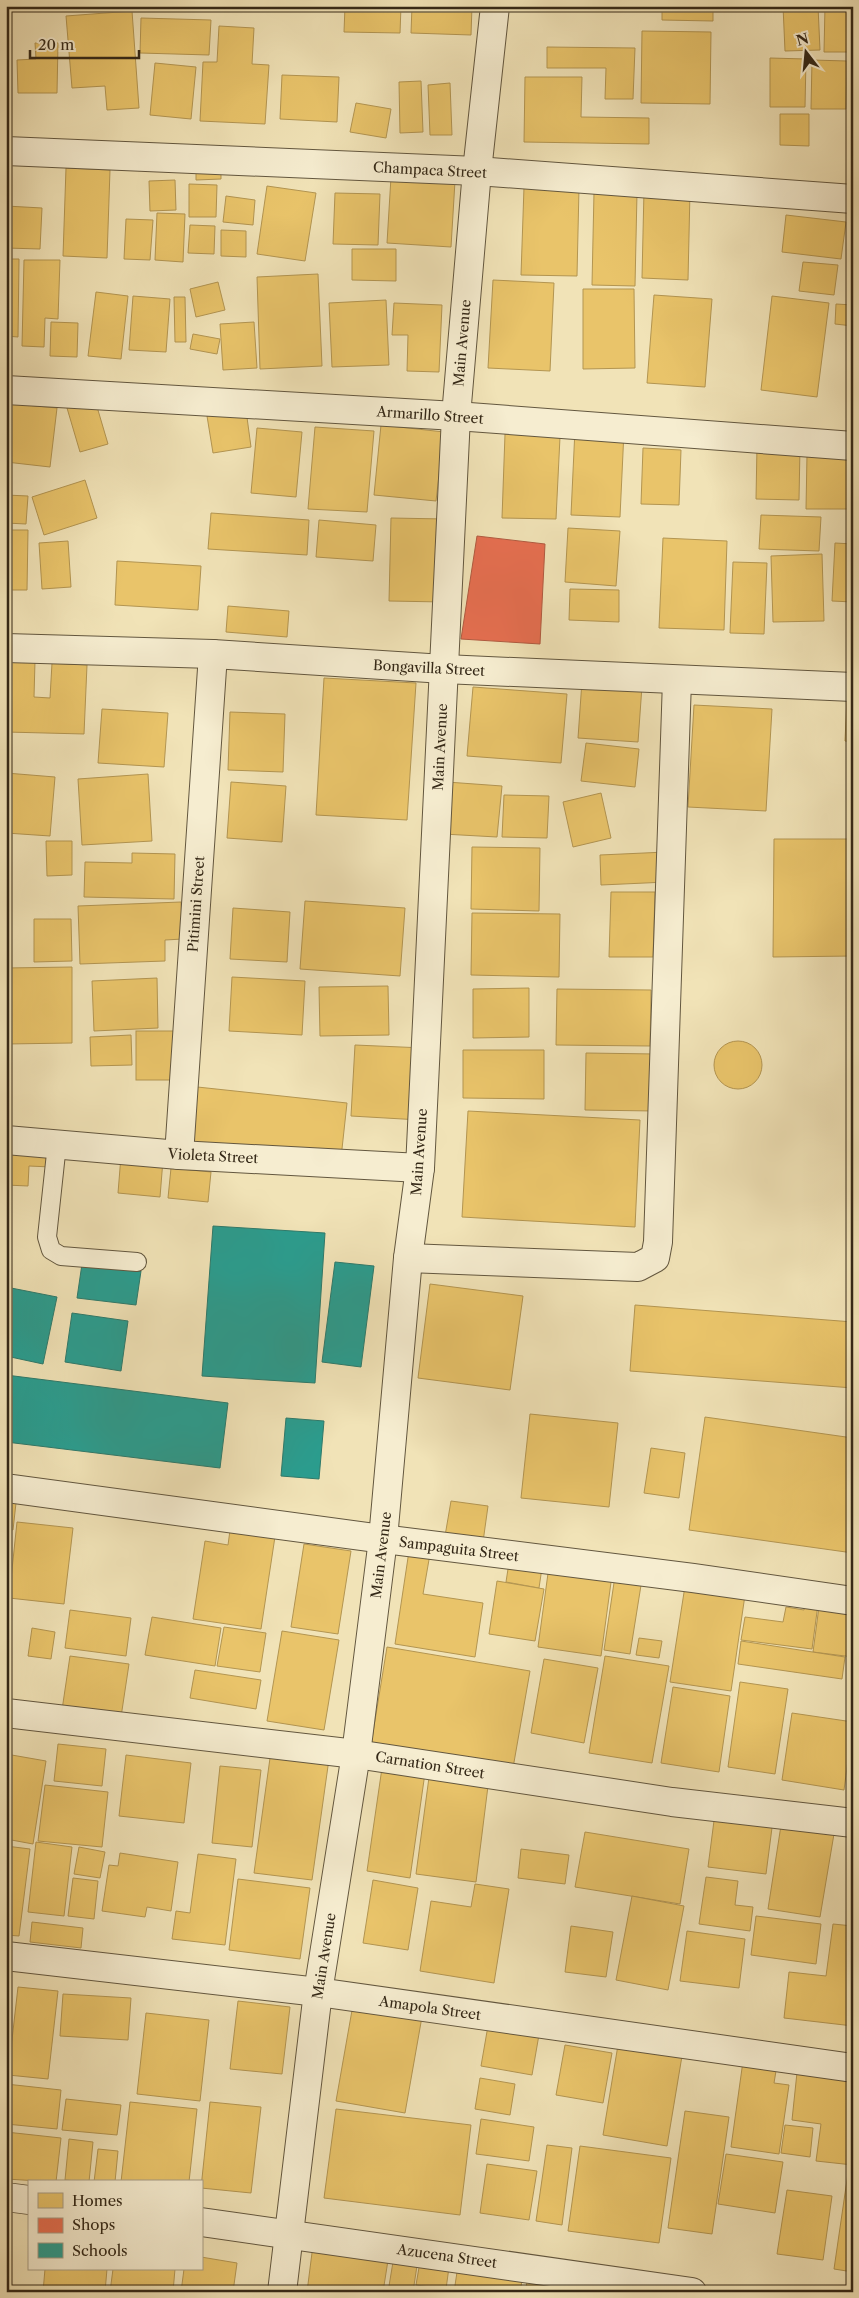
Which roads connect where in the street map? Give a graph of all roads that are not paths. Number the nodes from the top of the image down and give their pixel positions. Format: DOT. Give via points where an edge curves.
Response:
graph roads {
  1 [pos="495,6"];
  2 [pos="6,152"];
  3 [pos="477,171"];
  4 [pos="853,199"];
  5 [pos="6,390"];
  6 [pos="456,416"];
  7 [pos="853,446"];
  8 [pos="6,648"];
  9 [pos="213,654"];
  10 [pos="444,669"];
  11 [pos="677,680"];
  12 [pos="853,687"];
  13 [pos="6,1140"];
  14 [pos="58,1144"];
  15 [pos="179,1154"];
  16 [pos="420,1168"];
  17 [pos="408,1258"];
  18 [pos="137,1262"];
  19 [pos="6,1488"];
  20 [pos="383,1540"];
  21 [pos="853,1601"];
  22 [pos="6,1713"];
  23 [pos="356,1754"];
  24 [pos="853,1823"];
  25 [pos="6,1956"];
  26 [pos="318,1992"];
  27 [pos="853,2068"];
  28 [pos="6,2197"];
  29 [pos="28,2200"];
  30 [pos="202,2222"];
  31 [pos="288,2233"];
  32 [pos="282,2292"];
  33 [pos="692,2292"];
  1 -- 3 [label="street, Main Avenue"];
  2 -- 3 [label="street, Champaca Street"];
  3 -- 4 [label="street, Champaca Street"];
  3 -- 6 [label="street, Main Avenue"];
  5 -- 6 [label="street, Armarillo Street"];
  6 -- 7 [label="street, Armarillo Street"];
  6 -- 10 [label="street, Main Avenue"];
  8 -- 9 [label="street, Bongavilla Street"];
  9 -- 10 [label="street, Bongavilla Street"];
  9 -- 15 [label="street, Pitimini Street"];
  10 -- 11 [label="street, Bongavilla Street"];
  10 -- 16 [label="street, Main Avenue"];
  11 -- 12 [label="street, Bongavilla Street"];
  11 -- 17 [label="street" via="655,1258 638,1267"];
  13 -- 14 [label="street, Violeta Street"];
  14 -- 15 [label="street, Violeta Street"];
  14 -- 18 [label="lane" via="48,1237 51,1250 62,1256"];
  15 -- 16 [label="street, Violeta Street"];
  16 -- 17 [label="street, Main Avenue"];
  17 -- 20 [label="street, Main Avenue"];
  19 -- 20 [label="street, Sampaguita Street"];
  20 -- 21 [label="street, Sampaguita Street"];
  20 -- 23 [label="street, Main Avenue"];
  22 -- 23 [label="street, Carnation Street"];
  23 -- 24 [label="street, Carnation Street" via="672,1802"];
  23 -- 26 [label="street, Main Avenue"];
  25 -- 26 [label="street, Amapola Street"];
  26 -- 27 [label="street, Amapola Street"];
  26 -- 31 [label="street, Main Avenue"];
  28 -- 29 [label="street"];
  30 -- 31 [label="street, Azucena Street"];
  31 -- 32 [label="street, Main Avenue"];
  31 -- 33 [label="street, Azucena Street"];
}
